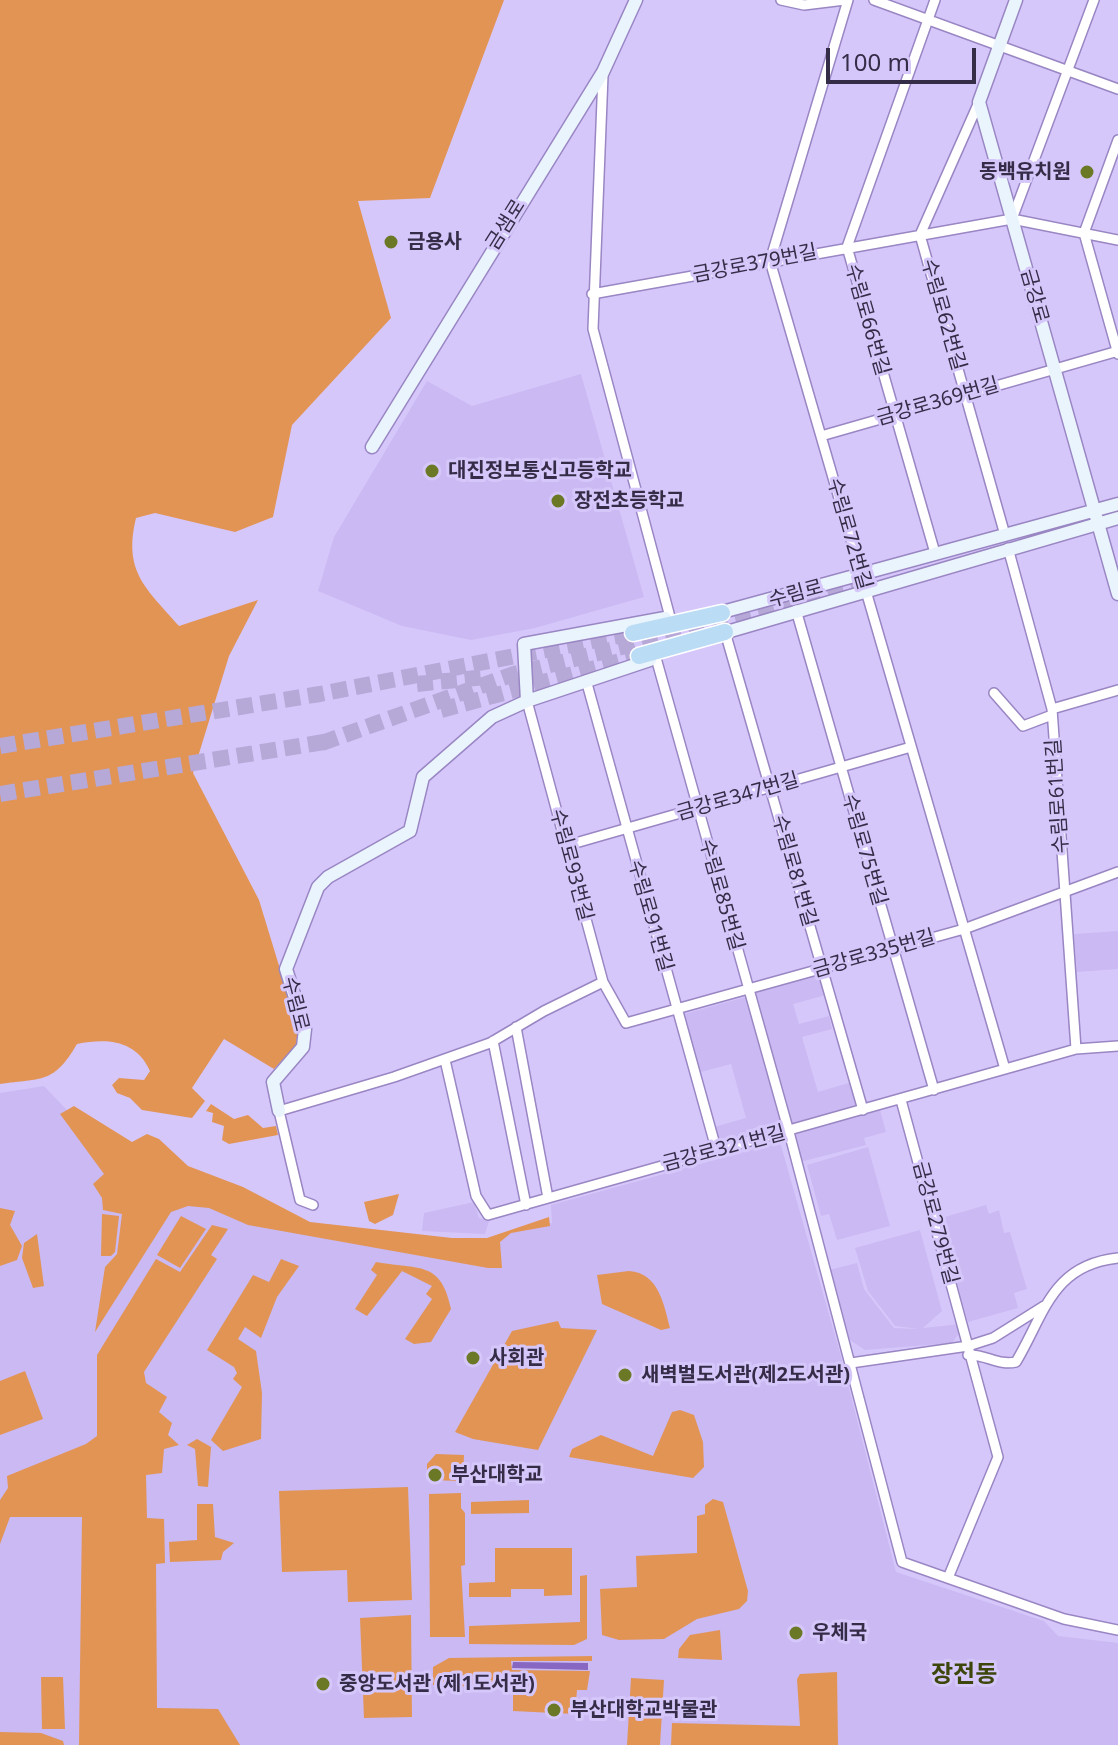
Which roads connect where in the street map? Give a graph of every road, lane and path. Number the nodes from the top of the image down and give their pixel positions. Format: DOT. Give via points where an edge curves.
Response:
graph roads {
  1 [pos="636,0"];
  2 [pos="781,0"];
  3 [pos="846,0"];
  4 [pos="874,0"];
  5 [pos="935,0"];
  6 [pos="1016,0"];
  7 [pos="1094,0"];
  8 [pos="928,20"];
  9 [pos="999,45"];
  10 [pos="1068,70"];
  11 [pos="603,72"];
  12 [pos="1118,89"];
  13 [pos="979,102"];
  14 [pos="1118,140"];
  15 [pos="1012,219"];
  16 [pos="1084,233"];
  17 [pos="920,235"];
  18 [pos="1118,240"];
  19 [pos="847,247"];
  20 [pos="770,261"];
  21 [pos="592,294"];
  22 [pos="1118,352"];
  23 [pos="1055,369"];
  24 [pos="965,395"];
  25 [pos="894,415"];
  26 [pos="821,436"];
  27 [pos="372,447"];
  28 [pos="1118,504"];
  29 [pos="1096,516"];
  30 [pos="1118,518"];
  31 [pos="1006,541"];
  32 [pos="935,553"];
  33 [pos="861,576"];
  34 [pos="865,590"];
  35 [pos="1118,594"];
  36 [pos="796,610"];
  37 [pos="722,613"];
  38 [pos="668,622"];
  39 [pos="725,632"];
  40 [pos="633,633"];
  41 [pos="647,657"];
  42 [pos="586,680"];
  43 [pos="1118,690"];
  44 [pos="994,693"];
  45 [pos="527,701"];
  46 [pos="1052,712"];
  47 [pos="911,747"];
  48 [pos="840,768"];
  49 [pos="770,788"];
  50 [pos="697,808"];
  51 [pos="625,829"];
  52 [pos="565,846"];
  53 [pos="1118,872"];
  54 [pos="1065,891"];
  55 [pos="964,929"];
  56 [pos="893,949"];
  57 [pos="822,968"];
  58 [pos="603,982"];
  59 [pos="748,989"];
  60 [pos="676,1009"];
  61 [pos="626,1023"];
  62 [pos="516,1027"];
  63 [pos="493,1041"];
  64 [pos="1118,1046"];
  65 [pos="1076,1049"];
  66 [pos="445,1060"];
  67 [pos="1005,1069"];
  68 [pos="934,1090"];
  69 [pos="901,1100"];
  70 [pos="863,1110"];
  71 [pos="279,1111"];
  72 [pos="789,1132"];
  73 [pos="717,1152"];
  74 [pos="548,1198"];
  75 [pos="313,1205"];
  76 [pos="526,1205"];
  77 [pos="1118,1258"];
  78 [pos="1046,1305"];
  79 [pos="968,1350"];
  80 [pos="851,1363"];
  81 [pos="948,1578"];
  82 [pos="1118,1630"];
  1 -- 11 [label="main road, 금샘로"];
  2 -- 3 [label="street" via="804,5"];
  3 -- 20 [label="street"];
  4 -- 8 [label="street"];
  5 -- 8 [label="street, 수림로66번길"];
  6 -- 9 [label="main road"];
  7 -- 10 [label="street"];
  8 -- 9 [label="street"];
  8 -- 19 [label="street, 수림로66번길"];
  9 -- 10 [label="street"];
  9 -- 13 [label="main road"];
  10 -- 12 [label="street"];
  10 -- 15 [label="street"];
  11 -- 21 [label="street"];
  11 -- 27 [label="main road, 금샘로"];
  13 -- 15 [label="main road, 금강로"];
  13 -- 17 [label="street, 수림로62번길"];
  14 -- 16 [label="street"];
  15 -- 16 [label="street"];
  15 -- 17 [label="street, 금강로379번길"];
  15 -- 23 [label="main road, 금강로"];
  16 -- 18 [label="street"];
  16 -- 22 [label="street"];
  17 -- 19 [label="street, 금강로379번길"];
  17 -- 24 [label="street, 수림로62번길"];
  19 -- 20 [label="street, 금강로379번길"];
  19 -- 25 [label="street, 수림로66번길"];
  20 -- 21 [label="street, 금강로379번길"];
  20 -- 26 [label="street, 수림로72번길"];
  21 -- 38 [label="street" via="593,329"];
  22 -- 23 [label="street, 금강로369번길"];
  23 -- 24 [label="street, 금강로369번길"];
  23 -- 29 [label="main road, 금강로"];
  24 -- 25 [label="street, 금강로369번길"];
  24 -- 31 [label="street, 수림로62번길"];
  25 -- 26 [label="street, 금강로369번길"];
  25 -- 32 [label="street, 수림로66번길"];
  26 -- 33 [label="street, 수림로72번길"];
  28 -- 29 [label="main road, 수림로"];
  29 -- 30 [label="main road, 수림로"];
  29 -- 31 [label="main road, 수림로"];
  29 -- 35 [label="main road, 금강로"];
  31 -- 32 [label="main road, 수림로"];
  31 -- 34 [label="main road, 수림로"];
  31 -- 46 [label="street, 수림로61번길"];
  32 -- 33 [label="main road, 수림로"];
  33 -- 34 [label="street, 수림로72번길"];
  33 -- 37 [label="main road, 수림로"];
  34 -- 36 [label="main road, 수림로"];
  34 -- 47 [label="street, 수림로72번길"];
  36 -- 39 [label="main road, 수림로"];
  36 -- 48 [label="street, 수림로75번길"];
  37 -- 38 [label="highway"];
  38 -- 40 [label="highway"];
  38 -- 45 [label="main road" via="524,644"];
  39 -- 41 [label="highway"];
  39 -- 49 [label="street, 수림로81번길"];
  41 -- 42 [label="main road, 수림로"];
  41 -- 50 [label="street, 수림로85번길"];
  42 -- 45 [label="main road, 수림로"];
  42 -- 51 [label="street, 수림로91번길"];
  43 -- 46 [label="street"];
  44 -- 46 [label="street" via="1023,726"];
  45 -- 52 [label="street, 수림로93번길"];
  45 -- 71 [label="main road, 수림로" via="492,717 423,777 410,831 318,887 286,969 305,1029 303,1047 273,1082"];
  46 -- 54 [label="street, 수림로61번길"];
  47 -- 48 [label="street, 금강로347번길"];
  47 -- 55 [label="street, 수림로72번길"];
  48 -- 49 [label="street, 금강로347번길"];
  48 -- 56 [label="street, 수림로75번길"];
  49 -- 50 [label="street, 금강로347번길"];
  49 -- 57 [label="street, 수림로81번길"];
  50 -- 51 [label="street, 금강로347번길"];
  50 -- 59 [label="street, 수림로85번길"];
  51 -- 52 [label="street, 금강로347번길"];
  51 -- 60 [label="street, 수림로91번길"];
  52 -- 58 [label="street, 수림로93번길"];
  53 -- 54 [label="street, 금강로335번길"];
  54 -- 55 [label="street, 금강로335번길"];
  54 -- 65 [label="street, 수림로61번길"];
  55 -- 56 [label="street, 금강로335번길"];
  55 -- 67 [label="street, 수림로72번길"];
  56 -- 57 [label="street, 금강로335번길"];
  56 -- 68 [label="street, 수림로75번길"];
  57 -- 59 [label="street, 금강로335번길"];
  57 -- 70 [label="street, 수림로81번길"];
  58 -- 61 [label="street, 수림로93번길"];
  58 -- 62 [label="street"];
  59 -- 60 [label="street, 금강로335번길"];
  59 -- 72 [label="street, 수림로85번길"];
  60 -- 61 [label="street, 금강로335번길"];
  60 -- 73 [label="street, 수림로91번길"];
  62 -- 63 [label="street"];
  62 -- 74 [label="street"];
  63 -- 66 [label="street"];
  63 -- 76 [label="street"];
  64 -- 65 [label="street, 금강로321번길"];
  65 -- 67 [label="street, 금강로321번길"];
  66 -- 71 [label="street"];
  66 -- 76 [label="street, 금강로321번길" via="483,1212 496,1214"];
  67 -- 68 [label="street, 금강로321번길"];
  68 -- 69 [label="street, 금강로321번길"];
  69 -- 70 [label="street, 금강로321번길"];
  69 -- 79 [label="street, 금강로279번길"];
  70 -- 72 [label="street, 금강로321번길"];
  71 -- 75 [label="street, 수림로" via="300,1200"];
  72 -- 73 [label="street, 금강로321번길"];
  72 -- 80 [label="street"];
  73 -- 74 [label="street, 금강로321번길"];
  74 -- 76 [label="street, 금강로321번길"];
  77 -- 78 [label="street" via="1066,1275"];
  78 -- 79 [label="street"];
  78 -- 79 [label="street" via="1016,1362 1004,1365"];
  79 -- 80 [label="street"];
  79 -- 81 [label="street, 금강로279번길" via="998,1457"];
  80 -- 81 [label="street" via="902,1562"];
  81 -- 82 [label="street" via="1064,1619"];
}
